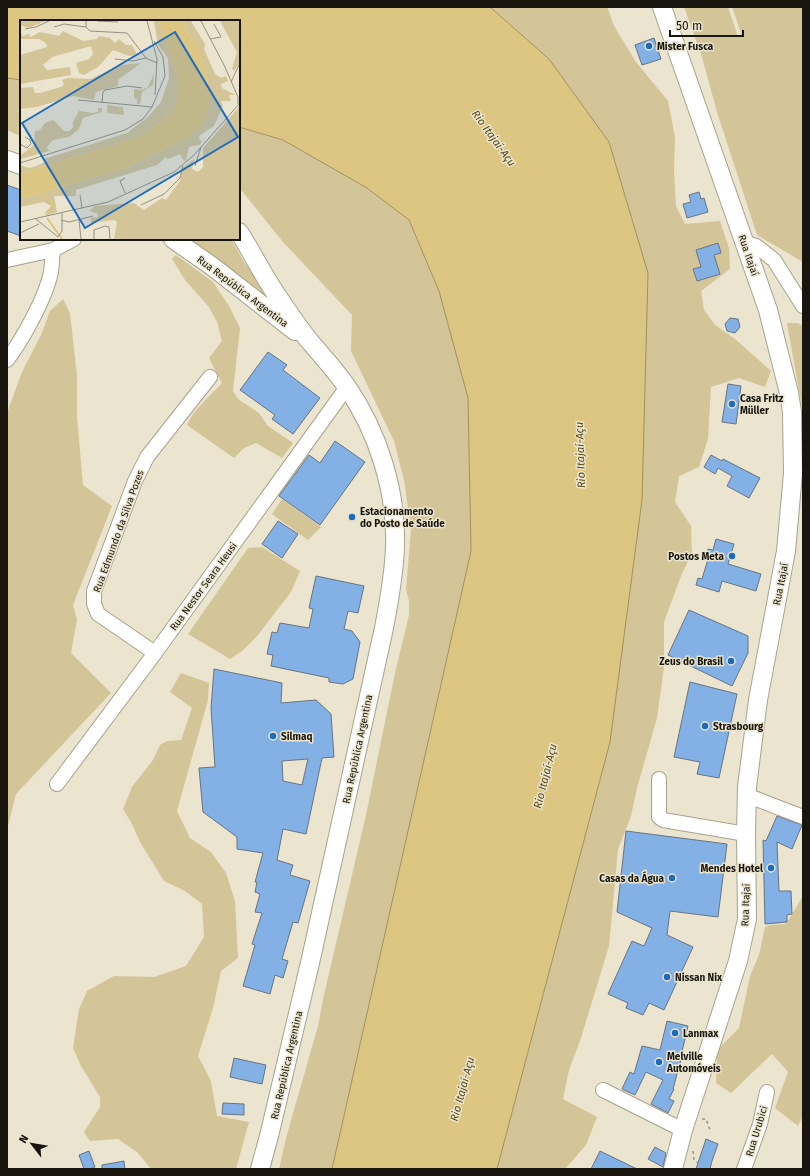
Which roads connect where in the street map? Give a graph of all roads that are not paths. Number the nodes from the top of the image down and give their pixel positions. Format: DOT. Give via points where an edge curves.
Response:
graph roads {
  1 [pos="662,7"];
  2 [pos="7,151"];
  3 [pos="20,152"];
  4 [pos="7,160"];
  5 [pos="20,165"];
  6 [pos="240,234"];
  7 [pos="72,240"];
  8 [pos="175,240"];
  9 [pos="746,243"];
  10 [pos="53,250"];
  11 [pos="7,260"];
  12 [pos="803,306"];
  13 [pos="312,344"];
  14 [pos="7,360"];
  15 [pos="210,377"];
  16 [pos="347,387"];
  17 [pos="797,417"];
  18 [pos="155,653"];
  19 [pos="659,779"];
  20 [pos="57,784"];
  21 [pos="746,795"];
  22 [pos="803,817"];
  23 [pos="746,834"];
  24 [pos="603,1090"];
  25 [pos="767,1092"];
  26 [pos="683,1130"];
  27 [pos="260,1169"];
  28 [pos="673,1169"];
  29 [pos="744,1169"];
  1 -- 9 [label="main road, Rua Itajaí"];
  2 -- 3 [label="main road"];
  4 -- 5 [label="main road"];
  6 -- 13 [label="main road, Rua República Argentina" via="270,285"];
  7 -- 10 [label="street"];
  8 -- 13 [label="main road, Rua República Argentina"];
  9 -- 12 [label="street" via="756,246 774,260"];
  9 -- 17 [label="main road, Rua Itajaí" via="768,310"];
  10 -- 11 [label="street"];
  10 -- 14 [label="street" via="46,287 24,333"];
  13 -- 16 [label="main road, Rua República Argentina"];
  15 -- 18 [label="street, Rua Edmundo da Silva Pozes" via="147,457 135,481 94,591 94,604 98,614"];
  16 -- 18 [label="street, Rua Nestor Seara Heusi"];
  16 -- 27 [label="main road, Rua República Argentina" via="372,432 386,474 393,514 393,576 316,935"];
  17 -- 21 [label="main road, Rua Itajaí" via="787,545 758,700"];
  18 -- 20 [label="street, Rua Nestor Seara Heusi"];
  19 -- 23 [label="street" via="659,817 662,820"];
  21 -- 22 [label="street"];
  21 -- 23 [label="main road, Rua Itajaí"];
  23 -- 26 [label="main road, Rua Itajaí" via="747,919 738,961"];
  24 -- 26 [label="street"];
  25 -- 29 [label="street, Rua Urubici" via="760,1124"];
  26 -- 28 [label="main road, Rua Itajaí"];
}
